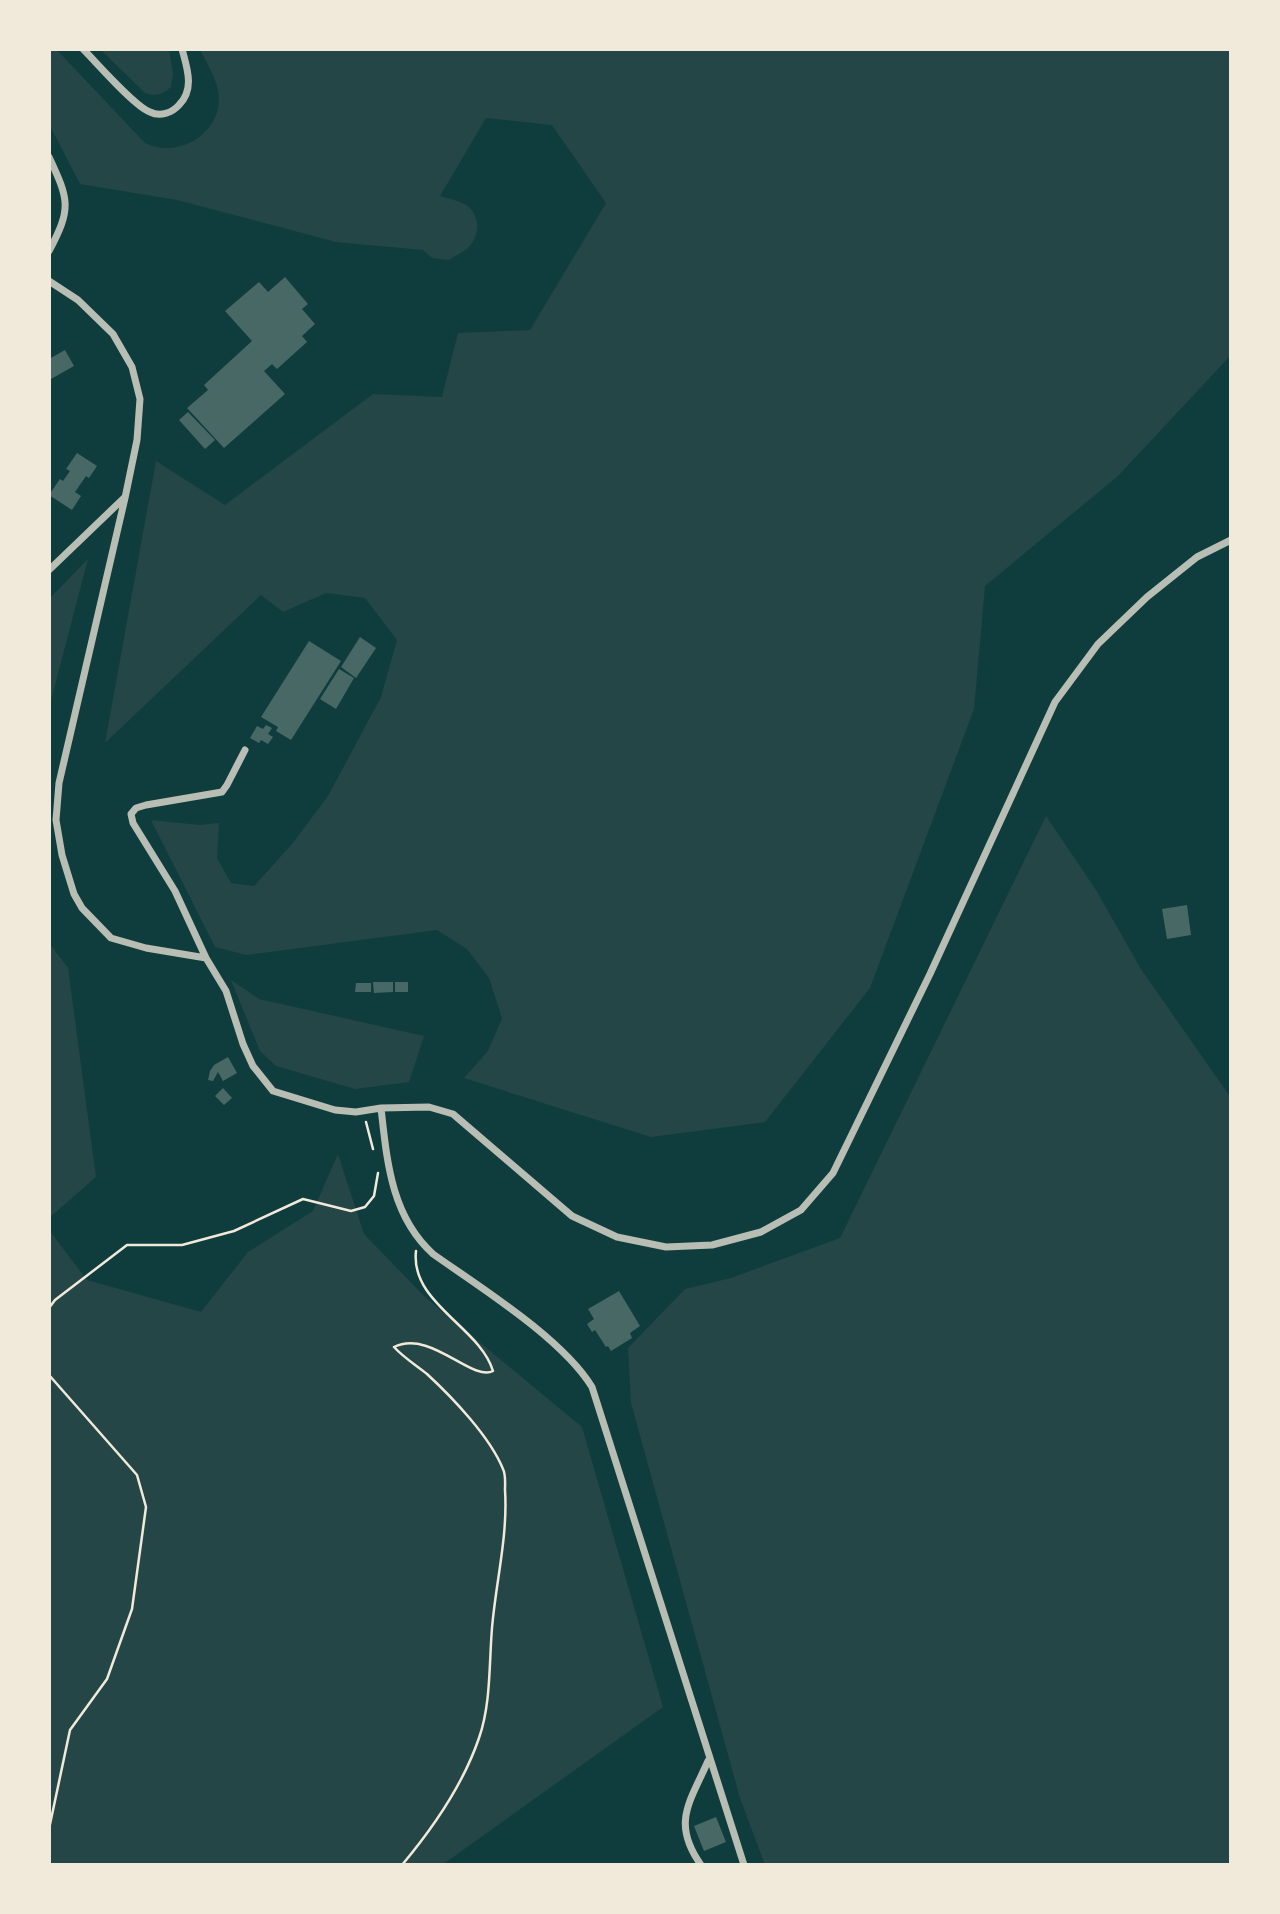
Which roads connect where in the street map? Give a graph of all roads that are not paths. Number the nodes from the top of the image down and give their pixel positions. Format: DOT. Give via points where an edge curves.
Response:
graph roads {
  1 [pos="83,49"];
  2 [pos="181,49"];
  3 [pos="49,157"];
  4 [pos="49,251"];
  5 [pos="49,281"];
  6 [pos="125,498"];
  7 [pos="1231,540"];
  8 [pos="49,570"];
  9 [pos="245,750"];
  10 [pos="206,958"];
  11 [pos="381,1108"];
  12 [pos="709,1760"];
  13 [pos="701,1865"];
  14 [pos="744,1865"];
  1 -- 2 [label="street" via="142,108 157,114 178,107 187,93 190,80"];
  3 -- 4 [label="street" via="63,186 66,205 63,225"];
  5 -- 6 [label="street" via="98,317 132,367 140,409"];
  6 -- 8 [label="street"];
  6 -- 10 [label="street" via="59,783 58,835 74,894 111,938"];
  7 -- 11 [label="street" via="1197,556 1147,597 1098,644 1055,702 833,1173 801,1210 761,1233 712,1245 666,1247 617,1237 572,1216 453,1114 429,1107"];
  9 -- 10 [label="street" via="222,792 142,806 131,814"];
  10 -- 11 [label="street" via="226,991 253,1066 273,1091 316,1106 356,1112"];
  11 -- 12 [label="street" via="391,1181 401,1211 418,1239 552,1343 592,1387"];
  12 -- 13 [label="street" via="685,1823 688,1844"];
  12 -- 14 [label="street"];
}
